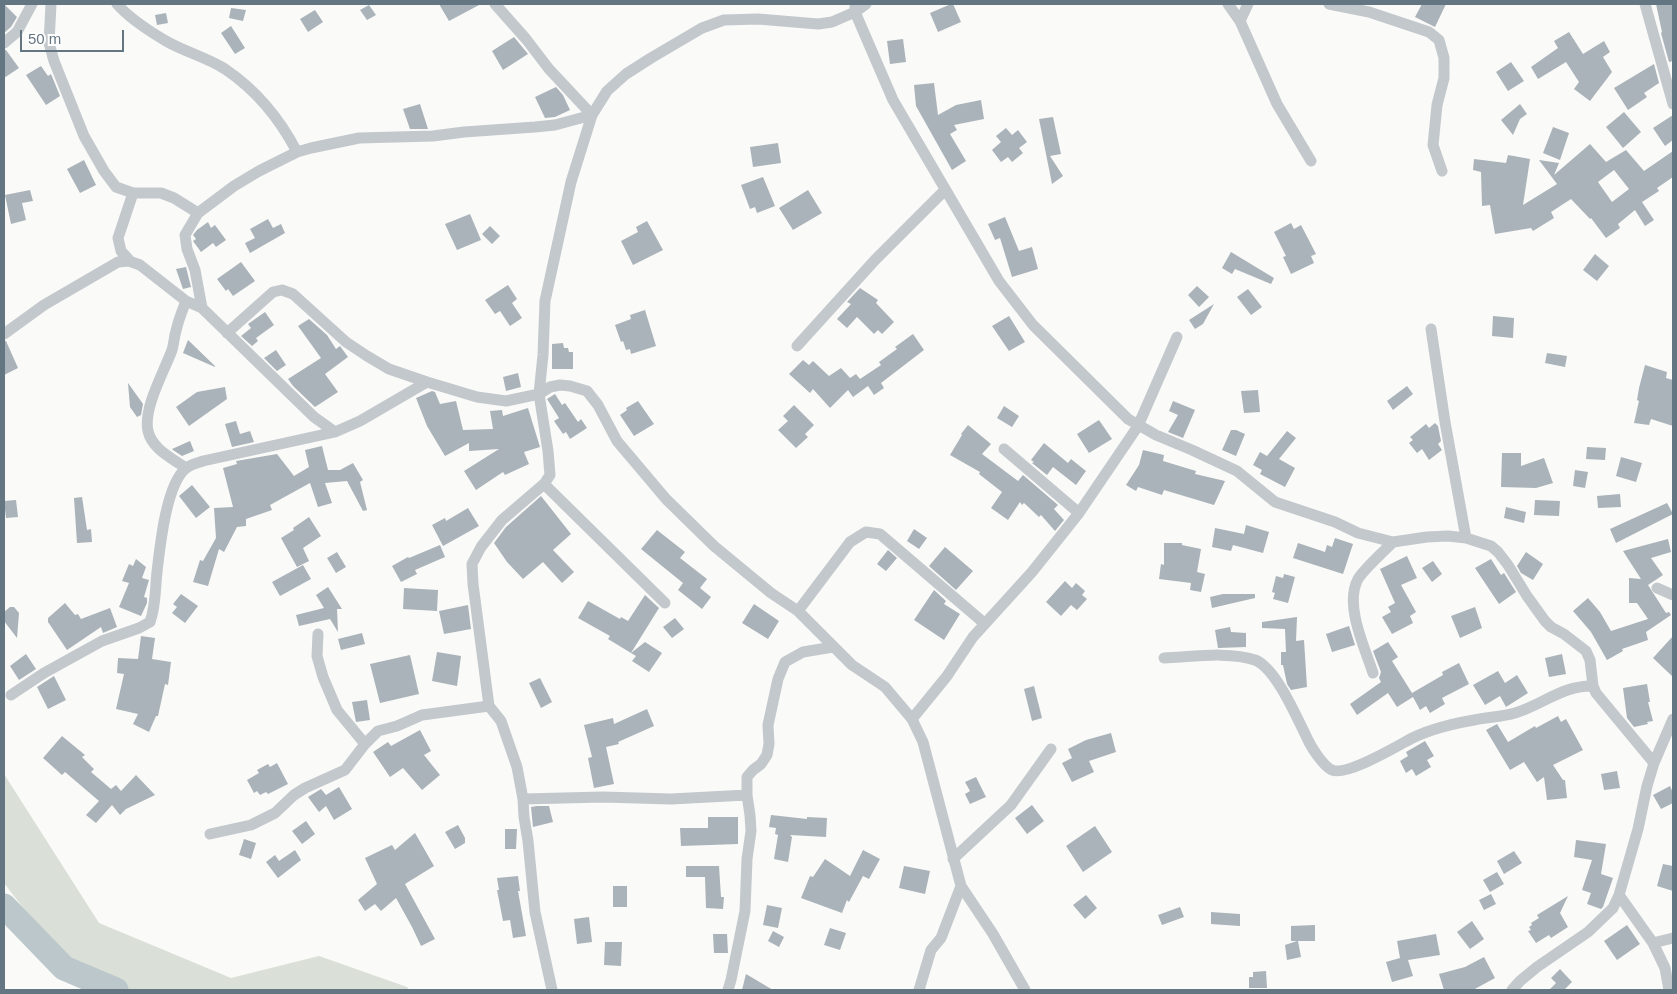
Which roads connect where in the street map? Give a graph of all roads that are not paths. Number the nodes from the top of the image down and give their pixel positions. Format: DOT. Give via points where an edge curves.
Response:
graph roads {
  1 [pos="32,4"];
  2 [pos="51,4"];
  3 [pos="117,4"];
  4 [pos="495,4"];
  5 [pos="866,4"];
  6 [pos="1228,4"];
  7 [pos="1248,4"];
  8 [pos="1330,4"];
  9 [pos="1645,4"];
  10 [pos="855,8"];
  11 [pos="1240,21"];
  12 [pos="4,43"];
  13 [pos="1673,104"];
  14 [pos="592,115"];
  15 [pos="297,152"];
  16 [pos="1311,161"];
  17 [pos="1442,171"];
  18 [pos="946,190"];
  19 [pos="133,193"];
  20 [pos="198,213"];
  21 [pos="130,261"];
  22 [pos="186,302"];
  23 [pos="202,308"];
  24 [pos="1431,329"];
  25 [pos="227,333"];
  26 [pos="4,334"];
  27 [pos="1177,337"];
  28 [pos="797,346"];
  29 [pos="427,382"];
  30 [pos="539,394"];
  31 [pos="1138,426"];
  32 [pos="335,432"];
  33 [pos="1004,449"];
  34 [pos="186,468"];
  35 [pos="544,484"];
  36 [pos="1079,513"];
  37 [pos="1466,538"];
  38 [pos="1393,542"];
  39 [pos="1656,588"];
  40 [pos="1673,595"];
  41 [pos="666,603"];
  42 [pos="798,611"];
  43 [pos="984,623"];
  44 [pos="318,634"];
  45 [pos="832,647"];
  46 [pos="1164,658"];
  47 [pos="1373,673"];
  48 [pos="1593,686"];
  49 [pos="11,695"];
  50 [pos="489,706"];
  51 [pos="912,719"];
  52 [pos="1673,719"];
  53 [pos="366,744"];
  54 [pos="1052,749"];
  55 [pos="1654,763"];
  56 [pos="747,795"];
  57 [pos="523,798"];
  58 [pos="210,834"];
  59 [pos="953,859"];
  60 [pos="961,886"];
  61 [pos="1619,895"];
  62 [pos="1673,938"];
  63 [pos="1653,943"];
  64 [pos="552,990"];
  65 [pos="728,990"];
  66 [pos="919,990"];
  67 [pos="1025,990"];
  68 [pos="1512,990"];
  69 [pos="1669,990"];
  1 -- 12 [label="street" via="17,32"];
  2 -- 19 [label="street" via="49,43 84,136 116,187"];
  3 -- 15 [label="street" via="126,14 166,41 224,69 249,88 283,125"];
  4 -- 14 [label="street"];
  5 -- 10 [label="street"];
  6 -- 11 [label="street"];
  7 -- 11 [label="street"];
  8 -- 17 [label="street" via="1369,12 1429,32 1439,40 1444,58 1444,78 1437,105 1433,145"];
  9 -- 13 [label="street"];
  10 -- 14 [label="street" via="832,22 818,24 724,20 702,28 626,74 607,91"];
  10 -- 18 [label="street" via="893,100"];
  11 -- 16 [label="street" via="1277,104"];
  14 -- 15 [label="street" via="535,127 433,136 359,138"];
  14 -- 30 [label="street" via="571,182 548,281"];
  15 -- 20 [label="street" via="234,186"];
  18 -- 28 [label="street" via="875,260"];
  18 -- 31 [label="street" via="999,281 1033,325"];
  19 -- 20 [label="street" via="174,198"];
  19 -- 21 [label="street" via="118,238 121,251"];
  20 -- 23 [label="street" via="185,235"];
  21 -- 22 [label="street" via="140,265"];
  21 -- 26 [label="street" via="118,262 87,278"];
  22 -- 23 [label="street"];
  22 -- 34 [label="street" via="147,420 153,442 164,454"];
  23 -- 25 [label="street"];
  24 -- 37 [label="street"];
  25 -- 29 [label="street" via="274,292 282,290 293,294 346,342 367,356 389,369"];
  25 -- 32 [label="street" via="314,417"];
  27 -- 31 [label="street"];
  29 -- 30 [label="street" via="477,397 506,401"];
  29 -- 32 [label="street"];
  30 -- 35 [label="street" via="550,467 550,475"];
  30 -- 42 [label="street" via="560,385 587,391 617,440 666,499 714,546"];
  31 -- 36 [label="street"];
  31 -- 38 [label="street" via="1237,472 1275,502 1358,533"];
  32 -- 34 [label="street" via="203,461"];
  33 -- 36 [label="street"];
  34 -- 49 [label="street" via="176,481 166,514 150,622 102,641"];
  35 -- 41 [label="street"];
  35 -- 50 [label="street" via="502,520 472,564"];
  36 -- 43 [label="street" via="1032,572"];
  37 -- 38 [label="street" via="1427,537"];
  37 -- 48 [label="street" via="1491,546 1498,552 1545,621 1586,651"];
  38 -- 47 [label="street" via="1358,579 1352,600"];
  39 -- 40 [label="street"];
  42 -- 43 [label="street" via="850,542 866,532 880,534"];
  42 -- 45 [label="street"];
  43 -- 51 [label="street"];
  44 -- 53 [label="street" via="317,656 337,710"];
  45 -- 51 [label="street" via="885,687"];
  45 -- 56 [label="street" via="803,652 785,662 768,725 767,755 747,777"];
  46 -- 48 [label="street" via="1234,656 1256,661 1283,689 1314,752 1332,770 1341,771 1438,728 1515,713 1568,688"];
  48 -- 55 [label="street"];
  50 -- 53 [label="street" via="422,715 378,731"];
  50 -- 57 [label="street" via="501,721 517,766"];
  51 -- 59 [label="street" via="923,742"];
  52 -- 55 [label="street"];
  53 -- 58 [label="street" via="346,770 305,788 275,813 251,825"];
  54 -- 59 [label="street" via="1011,805"];
  55 -- 61 [label="street"];
  56 -- 57 [label="street" via="671,799"];
  56 -- 65 [label="street" via="751,831 745,911"];
  57 -- 64 [label="street" via="535,912"];
  59 -- 60 [label="street"];
  60 -- 66 [label="street" via="941,938 931,950"];
  60 -- 67 [label="street"];
  61 -- 63 [label="street"];
  61 -- 68 [label="street" via="1613,908 1588,932 1537,967"];
  62 -- 63 [label="street"];
  63 -- 69 [label="street" via="1665,968"];
}
